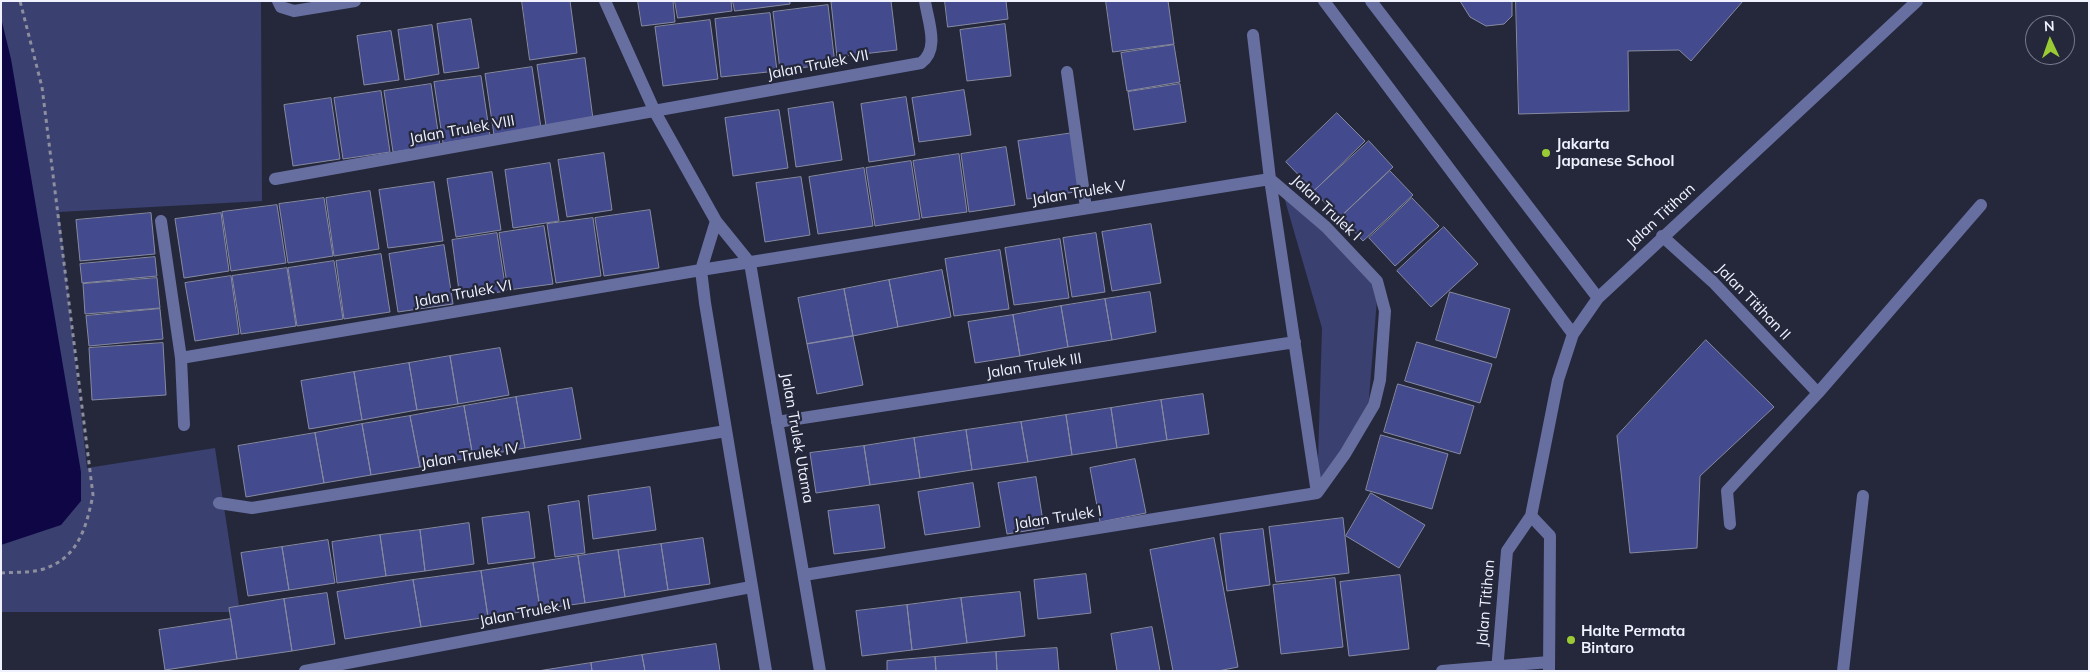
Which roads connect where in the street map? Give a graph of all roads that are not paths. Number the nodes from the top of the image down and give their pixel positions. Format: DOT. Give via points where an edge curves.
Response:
graph roads {
  1 [pos="355,1"];
  2 [pos="606,1"];
  3 [pos="925,1"];
  4 [pos="1324,1"];
  5 [pos="1371,1"];
  6 [pos="1917,1"];
  7 [pos="279,4"];
  8 [pos="1252,34"];
  9 [pos="1067,72"];
  10 [pos="654,112"];
  11 [pos="276,179"];
  12 [pos="1270,179"];
  13 [pos="1981,204"];
  14 [pos="1086,208"];
  15 [pos="162,221"];
  16 [pos="716,221"];
  17 [pos="1662,236"];
  18 [pos="750,263"];
  19 [pos="701,270"];
  20 [pos="1598,298"];
  21 [pos="1573,334"];
  22 [pos="1295,342"];
  23 [pos="181,358"];
  24 [pos="1818,393"];
  25 [pos="778,422"];
  26 [pos="184,425"];
  27 [pos="726,430"];
  28 [pos="1317,493"];
  29 [pos="1863,496"];
  30 [pos="219,503"];
  31 [pos="1531,516"];
  32 [pos="1730,524"];
  33 [pos="804,576"];
  34 [pos="751,587"];
  35 [pos="1549,666"];
  36 [pos="1496,669"];
  37 [pos="305,671"];
  38 [pos="766,671"];
  39 [pos="820,671"];
  40 [pos="1442,671"];
  41 [pos="1843,671"];
  1 -- 7 [label="street" via="294,11"];
  2 -- 10 [label="street, Jalan Trulek Utama"];
  3 -- 10 [label="street, Jalan Trulek VII" via="933,48 921,62"];
  4 -- 21 [label="street"];
  5 -- 20 [label="street"];
  6 -- 17 [label="street, Jalan Titihan"];
  8 -- 12 [label="street"];
  9 -- 14 [label="street"];
  10 -- 11 [label="street, Jalan Trulek VIII"];
  10 -- 16 [label="street, Jalan Trulek Utama"];
  12 -- 14 [label="street, Jalan Trulek V"];
  12 -- 22 [label="street, Jalan Trulek I"];
  12 -- 28 [label="street, Jalan Trulek I" via="1326,227 1377,281 1385,310 1380,380 1374,405"];
  13 -- 24 [label="street"];
  14 -- 18 [label="street, Jalan Trulek V"];
  15 -- 23 [label="street"];
  16 -- 18 [label="street, Jalan Trulek Utama"];
  16 -- 19 [label="street"];
  17 -- 20 [label="street, Jalan Titihan"];
  17 -- 24 [label="street, Jalan Titihan II" via="1713,282"];
  18 -- 19 [label="street, Jalan Trulek VI"];
  18 -- 25 [label="street, Jalan Trulek Utama"];
  19 -- 23 [label="street, Jalan Trulek VI"];
  19 -- 27 [label="street"];
  20 -- 21 [label="street, Jalan Titihan"];
  21 -- 31 [label="street, Jalan Titihan" via="1556,388"];
  22 -- 25 [label="street, Jalan Trulek III"];
  22 -- 28 [label="street, Jalan Trulek I"];
  23 -- 26 [label="street"];
  24 -- 32 [label="street" via="1727,491"];
  25 -- 33 [label="street, Jalan Trulek Utama"];
  27 -- 30 [label="street, Jalan Trulek IV" via="252,508"];
  27 -- 34 [label="street"];
  28 -- 33 [label="street, Jalan Trulek I"];
  29 -- 41 [label="street"];
  31 -- 35 [label="street" via="1550,536"];
  31 -- 36 [label="street, Jalan Titihan" via="1507,551"];
  33 -- 39 [label="street, Jalan Trulek Utama"];
  34 -- 37 [label="street, Jalan Trulek II"];
  34 -- 38 [label="street"];
  35 -- 36 [label="street"];
  36 -- 40 [label="street"];
}
